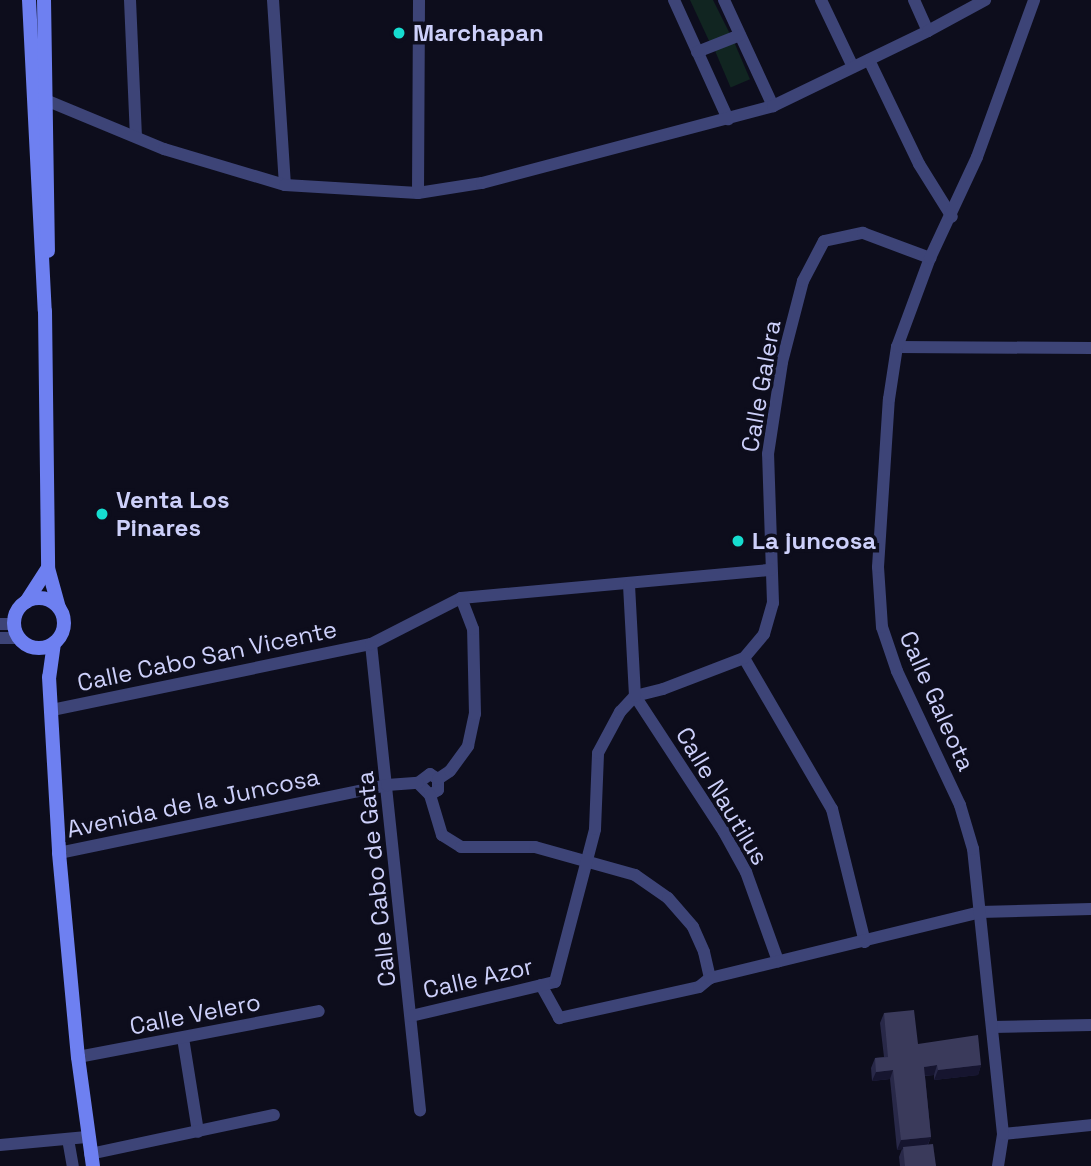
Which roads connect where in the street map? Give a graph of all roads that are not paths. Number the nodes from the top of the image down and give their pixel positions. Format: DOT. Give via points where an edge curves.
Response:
graph roads {
  1 [pos="130,0"];
  2 [pos="273,0"];
  3 [pos="419,0"];
  4 [pos="674,0"];
  5 [pos="724,0"];
  6 [pos="821,0"];
  7 [pos="914,0"];
  8 [pos="985,0"];
  9 [pos="1034,0"];
  10 [pos="37,3"];
  11 [pos="928,31"];
  12 [pos="740,35"];
  13 [pos="697,52"];
  14 [pos="869,60"];
  15 [pos="853,67"];
  16 [pos="48,101"];
  17 [pos="773,106"];
  18 [pos="728,119"];
  19 [pos="136,136"];
  20 [pos="285,185"];
  21 [pos="418,193"];
  22 [pos="952,217"];
  23 [pos="930,258"];
  24 [pos="45,312"];
  25 [pos="897,347"];
  26 [pos="1091,348"];
  27 [pos="48,568"];
  28 [pos="771,570"];
  29 [pos="629,585"];
  30 [pos="461,598"];
  31 [pos="26,602"];
  32 [pos="59,608"];
  33 [pos="15,633"];
  34 [pos="0,638"];
  35 [pos="54,643"];
  36 [pos="371,644"];
  37 [pos="744,658"];
  38 [pos="49,677"];
  39 [pos="635,696"];
  40 [pos="52,710"];
  41 [pos="438,779"];
  42 [pos="418,783"];
  43 [pos="387,785"];
  44 [pos="430,794"];
  45 [pos="59,853"];
  46 [pos="585,859"];
  47 [pos="1091,909"];
  48 [pos="980,912"];
  49 [pos="865,942"];
  50 [pos="778,961"];
  51 [pos="710,978"];
  52 [pos="541,985"];
  53 [pos="319,1011"];
  54 [pos="411,1016"];
  55 [pos="1091,1025"];
  56 [pos="992,1027"];
  57 [pos="183,1038"];
  58 [pos="78,1057"];
  59 [pos="420,1110"];
  60 [pos="274,1115"];
  61 [pos="1091,1125"];
  62 [pos="198,1132"];
  63 [pos="1003,1135"];
  64 [pos="87,1137"];
  65 [pos="68,1139"];
  66 [pos="0,1145"];
  67 [pos="91,1160"];
  68 [pos="73,1166"];
  69 [pos="998,1166"];
  1 -- 19 [label="street"];
  2 -- 20 [label="street"];
  3 -- 21 [label="street"];
  4 -- 13 [label="street"];
  5 -- 12 [label="street"];
  6 -- 15 [label="street"];
  7 -- 11 [label="street"];
  8 -- 11 [label="street"];
  9 -- 22 [label="street, Calle Galeota"];
  10 -- 16 [label="street"];
  10 -- 24 [label="street"];
  11 -- 14 [label="street"];
  12 -- 13 [label="street"];
  12 -- 17 [label="street"];
  13 -- 18 [label="street"];
  14 -- 15 [label="street"];
  14 -- 22 [label="street" via="919,164"];
  15 -- 17 [label="street"];
  16 -- 19 [label="street"];
  16 -- 24 [label="street" via="50,229"];
  17 -- 18 [label="street"];
  18 -- 21 [label="street" via="482,183"];
  19 -- 20 [label="street" via="164,149"];
  20 -- 21 [label="street"];
  22 -- 23 [label="street, Calle Galeota"];
  23 -- 25 [label="street, Calle Galeota"];
  23 -- 28 [label="street, Calle Galera" via="863,233 824,241 808,271 782,362 768,454"];
  24 -- 27 [label="street"];
  25 -- 26 [label="street"];
  25 -- 48 [label="street, Calle Galeota" via="878,567 882,626 897,671 960,805 973,849"];
  27 -- 31 [label="street"];
  27 -- 32 [label="street"];
  28 -- 29 [label="street"];
  28 -- 37 [label="street, Calle Galera" via="774,603 764,634"];
  29 -- 30 [label="street"];
  29 -- 39 [label="street"];
  30 -- 36 [label="street, Calle Cabo San Vicente"];
  30 -- 41 [label="street" via="473,629 475,714 468,746"];
  31 -- 32 [label="street" via="45,599"];
  31 -- 33 [label="street" via="16,616"];
  32 -- 35 [label="street" via="64,622"];
  33 -- 34 [label="street"];
  33 -- 35 [label="street" via="41,648"];
  33 -- 38 [label="street"];
  35 -- 38 [label="street"];
  36 -- 40 [label="street, Calle Cabo San Vicente"];
  36 -- 43 [label="street, Calle Cabo de Gata"];
  37 -- 39 [label="street" via="663,690"];
  37 -- 49 [label="street" via="832,808"];
  38 -- 40 [label="street"];
  39 -- 46 [label="street" via="620,712 598,753 596,829"];
  39 -- 50 [label="street, Calle Nautilus" via="746,872"];
  40 -- 45 [label="street"];
  41 -- 42 [label="street, Avenida de la Juncosa" via="429,774"];
  41 -- 44 [label="street" via="438,790"];
  42 -- 43 [label="street, Avenida de la Juncosa"];
  42 -- 44 [label="street"];
  43 -- 45 [label="street, Avenida de la Juncosa"];
  43 -- 54 [label="street, Calle Cabo de Gata"];
  44 -- 46 [label="street" via="442,835 461,848 535,846"];
  45 -- 58 [label="street"];
  46 -- 51 [label="street" via="635,875 667,898 693,927"];
  46 -- 52 [label="street, Calle Azor" via="555,982"];
  47 -- 48 [label="street"];
  48 -- 49 [label="street"];
  48 -- 56 [label="street, Calle Galeota"];
  49 -- 50 [label="street"];
  50 -- 51 [label="street"];
  51 -- 52 [label="street" via="699,987 559,1018"];
  52 -- 54 [label="street, Calle Azor"];
  53 -- 57 [label="street, Calle Velero"];
  54 -- 59 [label="street, Calle Cabo de Gata"];
  55 -- 56 [label="street"];
  56 -- 63 [label="street, Calle Galeota"];
  57 -- 58 [label="street, Calle Velero"];
  57 -- 62 [label="street"];
  58 -- 64 [label="street"];
  60 -- 62 [label="street"];
  61 -- 63 [label="street"];
  62 -- 67 [label="street"];
  63 -- 69 [label="street, Calle Galeota"];
  64 -- 65 [label="street"];
  64 -- 67 [label="street"];
  65 -- 66 [label="street"];
  65 -- 68 [label="street"];
}
